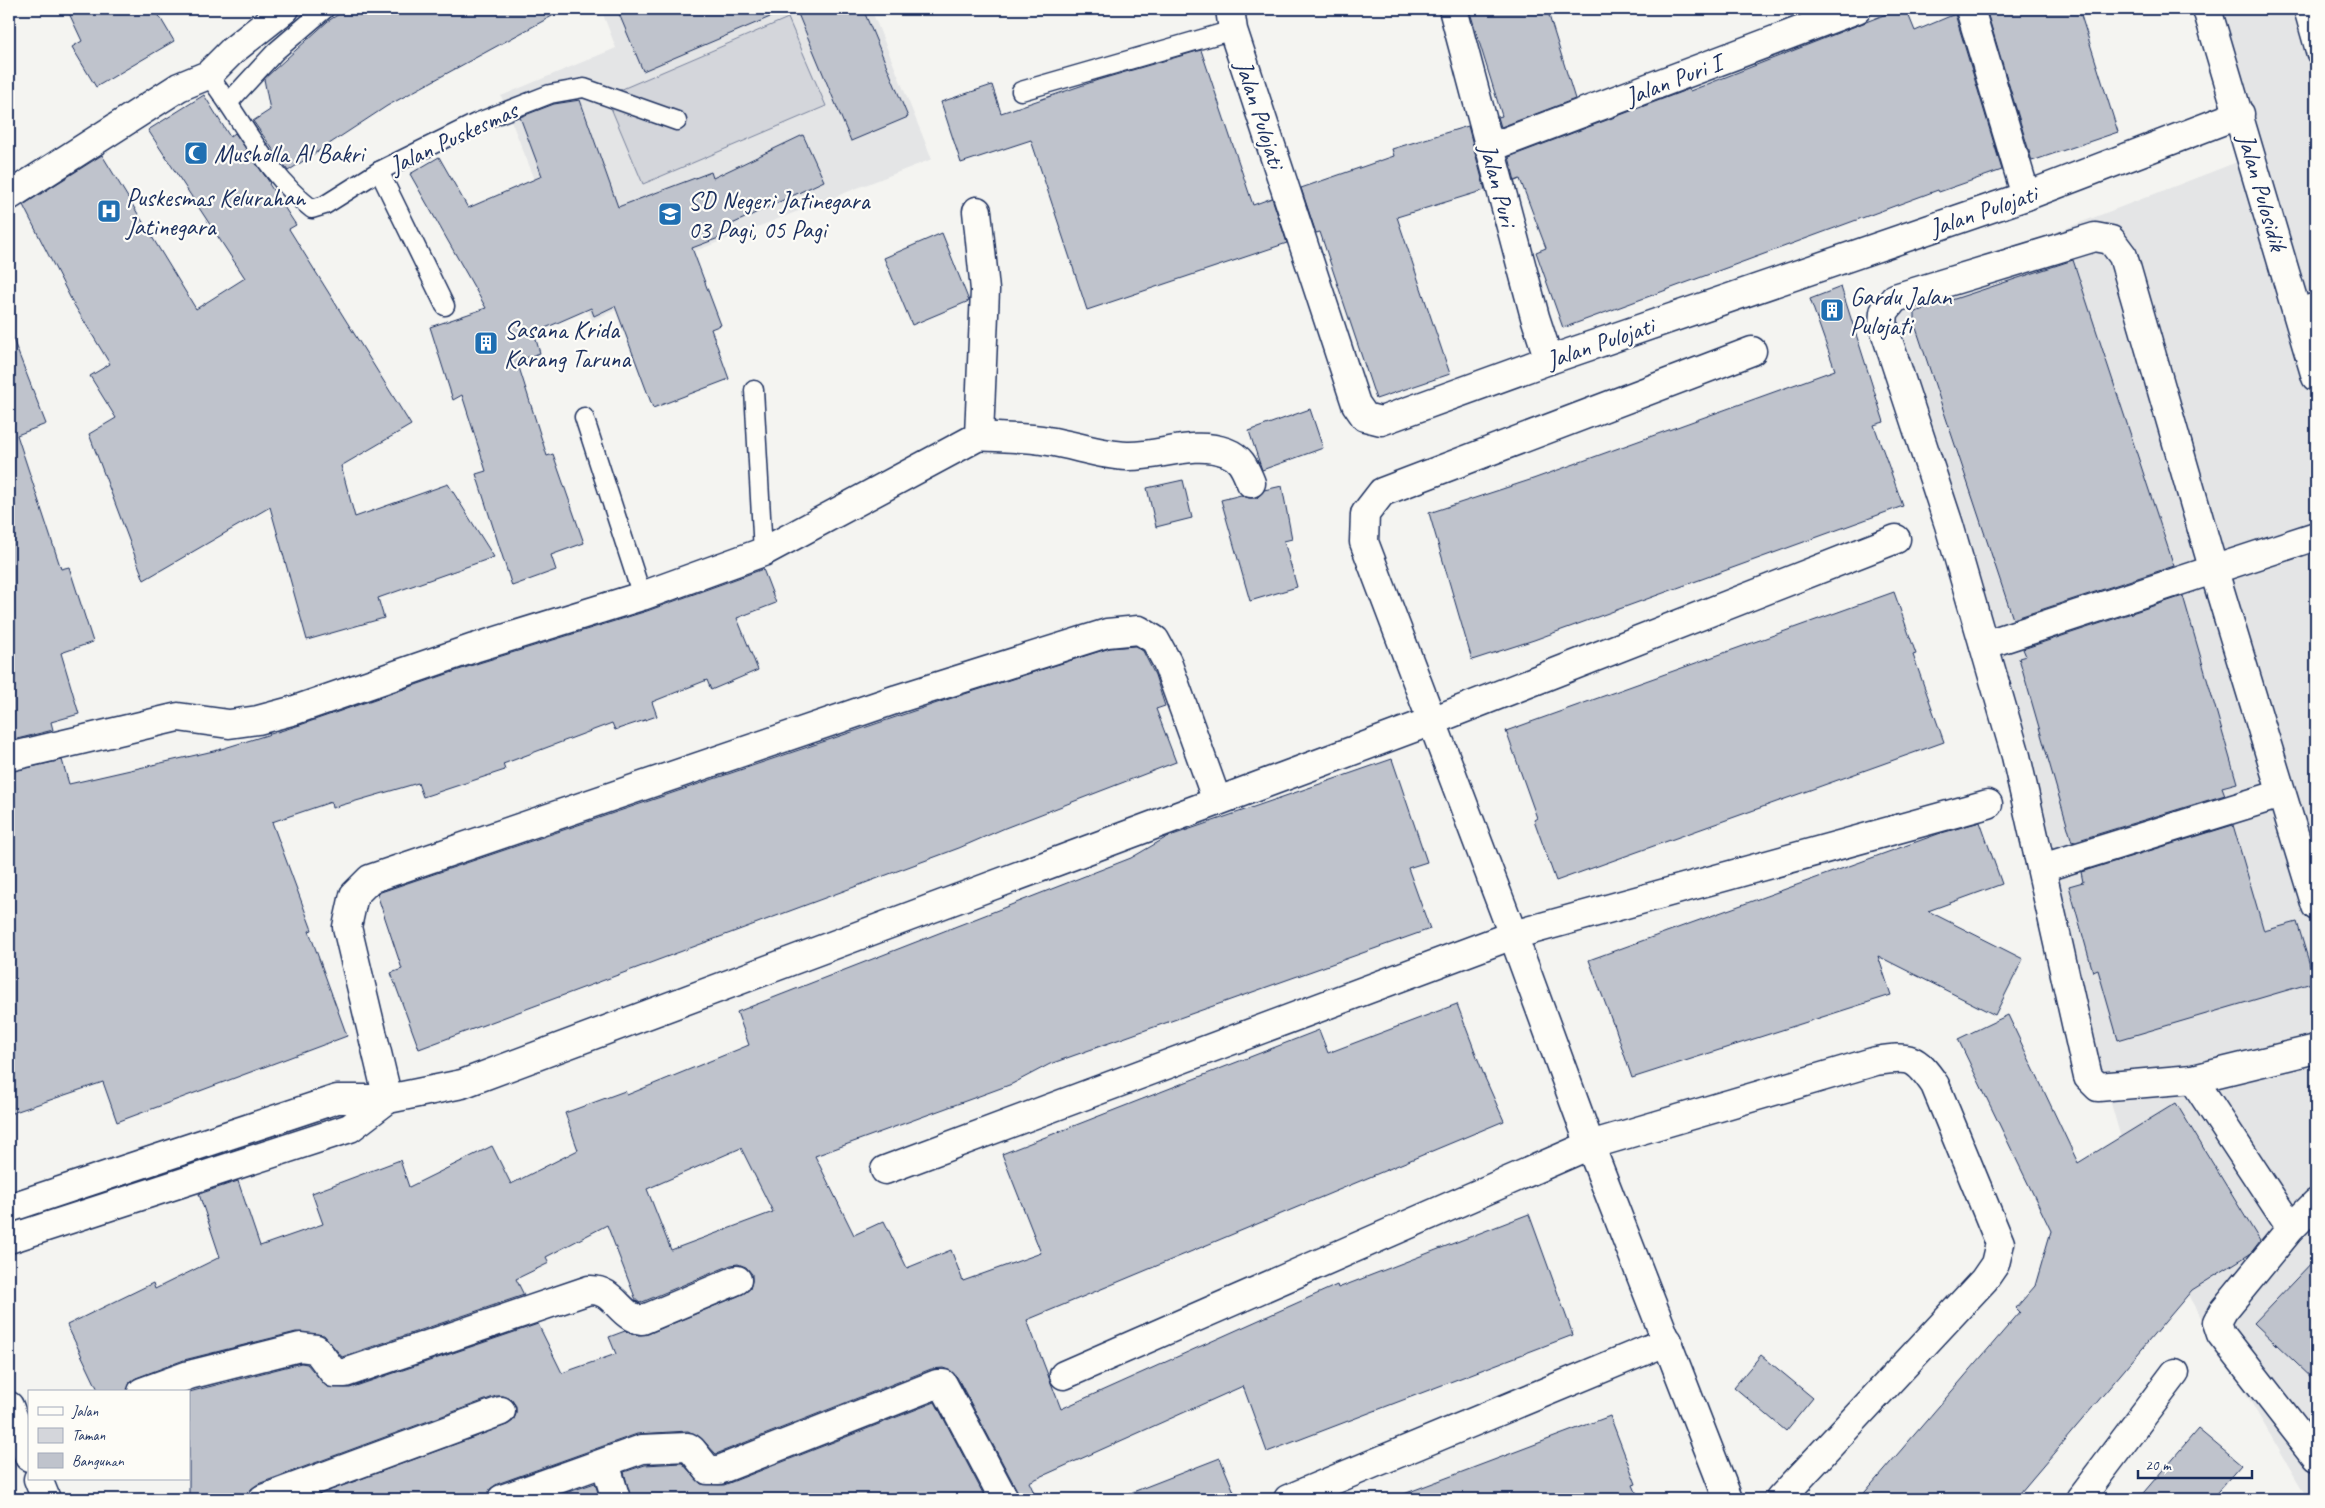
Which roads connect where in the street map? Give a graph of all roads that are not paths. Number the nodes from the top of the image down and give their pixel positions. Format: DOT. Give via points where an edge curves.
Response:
graph roads {
  1 [pos="285,9"];
  2 [pos="325,9"];
  3 [pos="1453,9"];
  4 [pos="1857,9"];
  5 [pos="1970,9"];
  6 [pos="2207,9"];
  7 [pos="2303,9"];
  8 [pos="1232,19"];
  9 [pos="2316,55"];
  10 [pos="208,75"];
  11 [pos="1021,91"];
  12 [pos="229,102"];
  13 [pos="2240,114"];
  14 [pos="677,121"];
  15 [pos="1489,148"];
  16 [pos="379,171"];
  17 [pos="9,196"];
  18 [pos="2026,196"];
  19 [pos="977,211"];
  20 [pos="2306,305"];
  21 [pos="445,306"];
  22 [pos="1752,352"];
  23 [pos="1549,360"];
  24 [pos="2316,377"];
  25 [pos="754,390"];
  26 [pos="584,417"];
  27 [pos="979,436"];
  28 [pos="1251,483"];
  29 [pos="2316,536"];
  30 [pos="1896,539"];
  31 [pos="763,552"];
  32 [pos="2214,571"];
  33 [pos="642,596"];
  34 [pos="1984,645"];
  35 [pos="1432,721"];
  36 [pos="9,757"];
  37 [pos="2281,794"];
  38 [pos="1217,800"];
  39 [pos="1988,804"];
  40 [pos="2042,868"];
  41 [pos="2316,906"];
  42 [pos="1514,935"];
  43 [pos="2316,1049"];
  44 [pos="2193,1079"];
  45 [pos="388,1099"];
  46 [pos="1590,1145"];
  47 [pos="885,1170"];
  48 [pos="2316,1204"];
  49 [pos="9,1208"];
  50 [pos="2292,1228"];
  51 [pos="9,1239"];
  52 [pos="737,1280"];
  53 [pos="1668,1341"];
  54 [pos="2175,1373"];
  55 [pos="1064,1375"];
  56 [pos="148,1390"];
  57 [pos="9,1406"];
  58 [pos="501,1411"];
  59 [pos="26,1442"];
  60 [pos="2316,1456"];
  61 [pos="605,1462"];
  62 [pos="38,1480"];
  63 [pos="46,1499"];
  64 [pos="262,1499"];
  65 [pos="502,1499"];
  66 [pos="616,1499"];
  67 [pos="1004,1499"];
  68 [pos="1288,1499"];
  69 [pos="1728,1499"];
  70 [pos="1780,1499"];
  71 [pos="2080,1499"];
  1 -- 10 [label="street" via="232,50"];
  2 -- 12 [label="lane" via="276,51"];
  3 -- 15 [label="street, Jalan Puri"];
  4 -- 15 [label="street, Jalan Puri I"];
  5 -- 18 [label="street"];
  6 -- 13 [label="street, Jalan Pulosidik"];
  7 -- 9 [label="lane"];
  8 -- 11 [label="lane"];
  8 -- 23 [label="street, Jalan Pulojati" via="1356,404 1365,417 1381,421"];
  10 -- 12 [label="lane, Jalan Puskesmas"];
  10 -- 17 [label="street" via="180,87"];
  12 -- 16 [label="lane, Jalan Puskesmas" via="277,177 312,209"];
  13 -- 18 [label="street, Jalan Pulojati"];
  13 -- 20 [label="street, Jalan Pulosidik"];
  14 -- 16 [label="lane, Jalan Puskesmas" via="584,88 550,94 476,123"];
  15 -- 23 [label="street, Jalan Puri"];
  16 -- 21 [label="lane"];
  18 -- 23 [label="street, Jalan Pulojati"];
  19 -- 27 [label="street" via="985,290"];
  20 -- 24 [label="street, Jalan Pulosidik"];
  22 -- 35 [label="street" via="1382,492 1365,514 1364,542"];
  25 -- 31 [label="lane"];
  26 -- 33 [label="lane"];
  27 -- 28 [label="street" via="1047,440 1114,455 1155,455 1204,447 1227,452 1241,461"];
  27 -- 31 [label="street"];
  29 -- 32 [label="street"];
  30 -- 35 [label="street"];
  31 -- 33 [label="street"];
  32 -- 34 [label="street"];
  32 -- 34 [label="street" via="2123,256 2111,240 2095,237 1895,298 1884,312 1883,325 1950,525"];
  32 -- 37 [label="street"];
  33 -- 36 [label="street" via="258,720 229,724 178,717"];
  34 -- 40 [label="street" via="2016,756"];
  35 -- 38 [label="street"];
  35 -- 42 [label="street"];
  37 -- 40 [label="street"];
  37 -- 41 [label="street"];
  38 -- 45 [label="street" via="462,1084"];
  38 -- 45 [label="street" via="1167,662 1155,640 1139,630 1107,633 896,698 370,879 354,895 347,927"];
  39 -- 42 [label="street"];
  40 -- 44 [label="street" via="2088,1077 2098,1087"];
  42 -- 46 [label="street"];
  42 -- 47 [label="street"];
  43 -- 44 [label="street"];
  44 -- 50 [label="street"];
  45 -- 49 [label="street" via="337,1099"];
  45 -- 51 [label="street" via="350,1128"];
  46 -- 53 [label="street"];
  46 -- 55 [label="street"];
  46 -- 70 [label="street" via="1876,1061 1904,1057 1922,1066 1936,1085 2000,1243 1994,1264 1984,1280"];
  48 -- 50 [label="street"];
  50 -- 60 [label="street" via="2217,1322 2220,1334"];
  52 -- 56 [label="street" via="642,1320 634,1319 612,1297 590,1290 345,1373 334,1373 316,1349 300,1347 189,1375"];
  53 -- 68 [label="street"];
  53 -- 69 [label="street"];
  54 -- 71 [label="street"];
  57 -- 59 [label="street"];
  58 -- 64 [label="street"];
  61 -- 65 [label="street"];
  61 -- 66 [label="street"];
  61 -- 67 [label="street" via="642,1449 682,1446 692,1450 708,1470 719,1470 943,1384"];
  62 -- 63 [label="street"];
}
